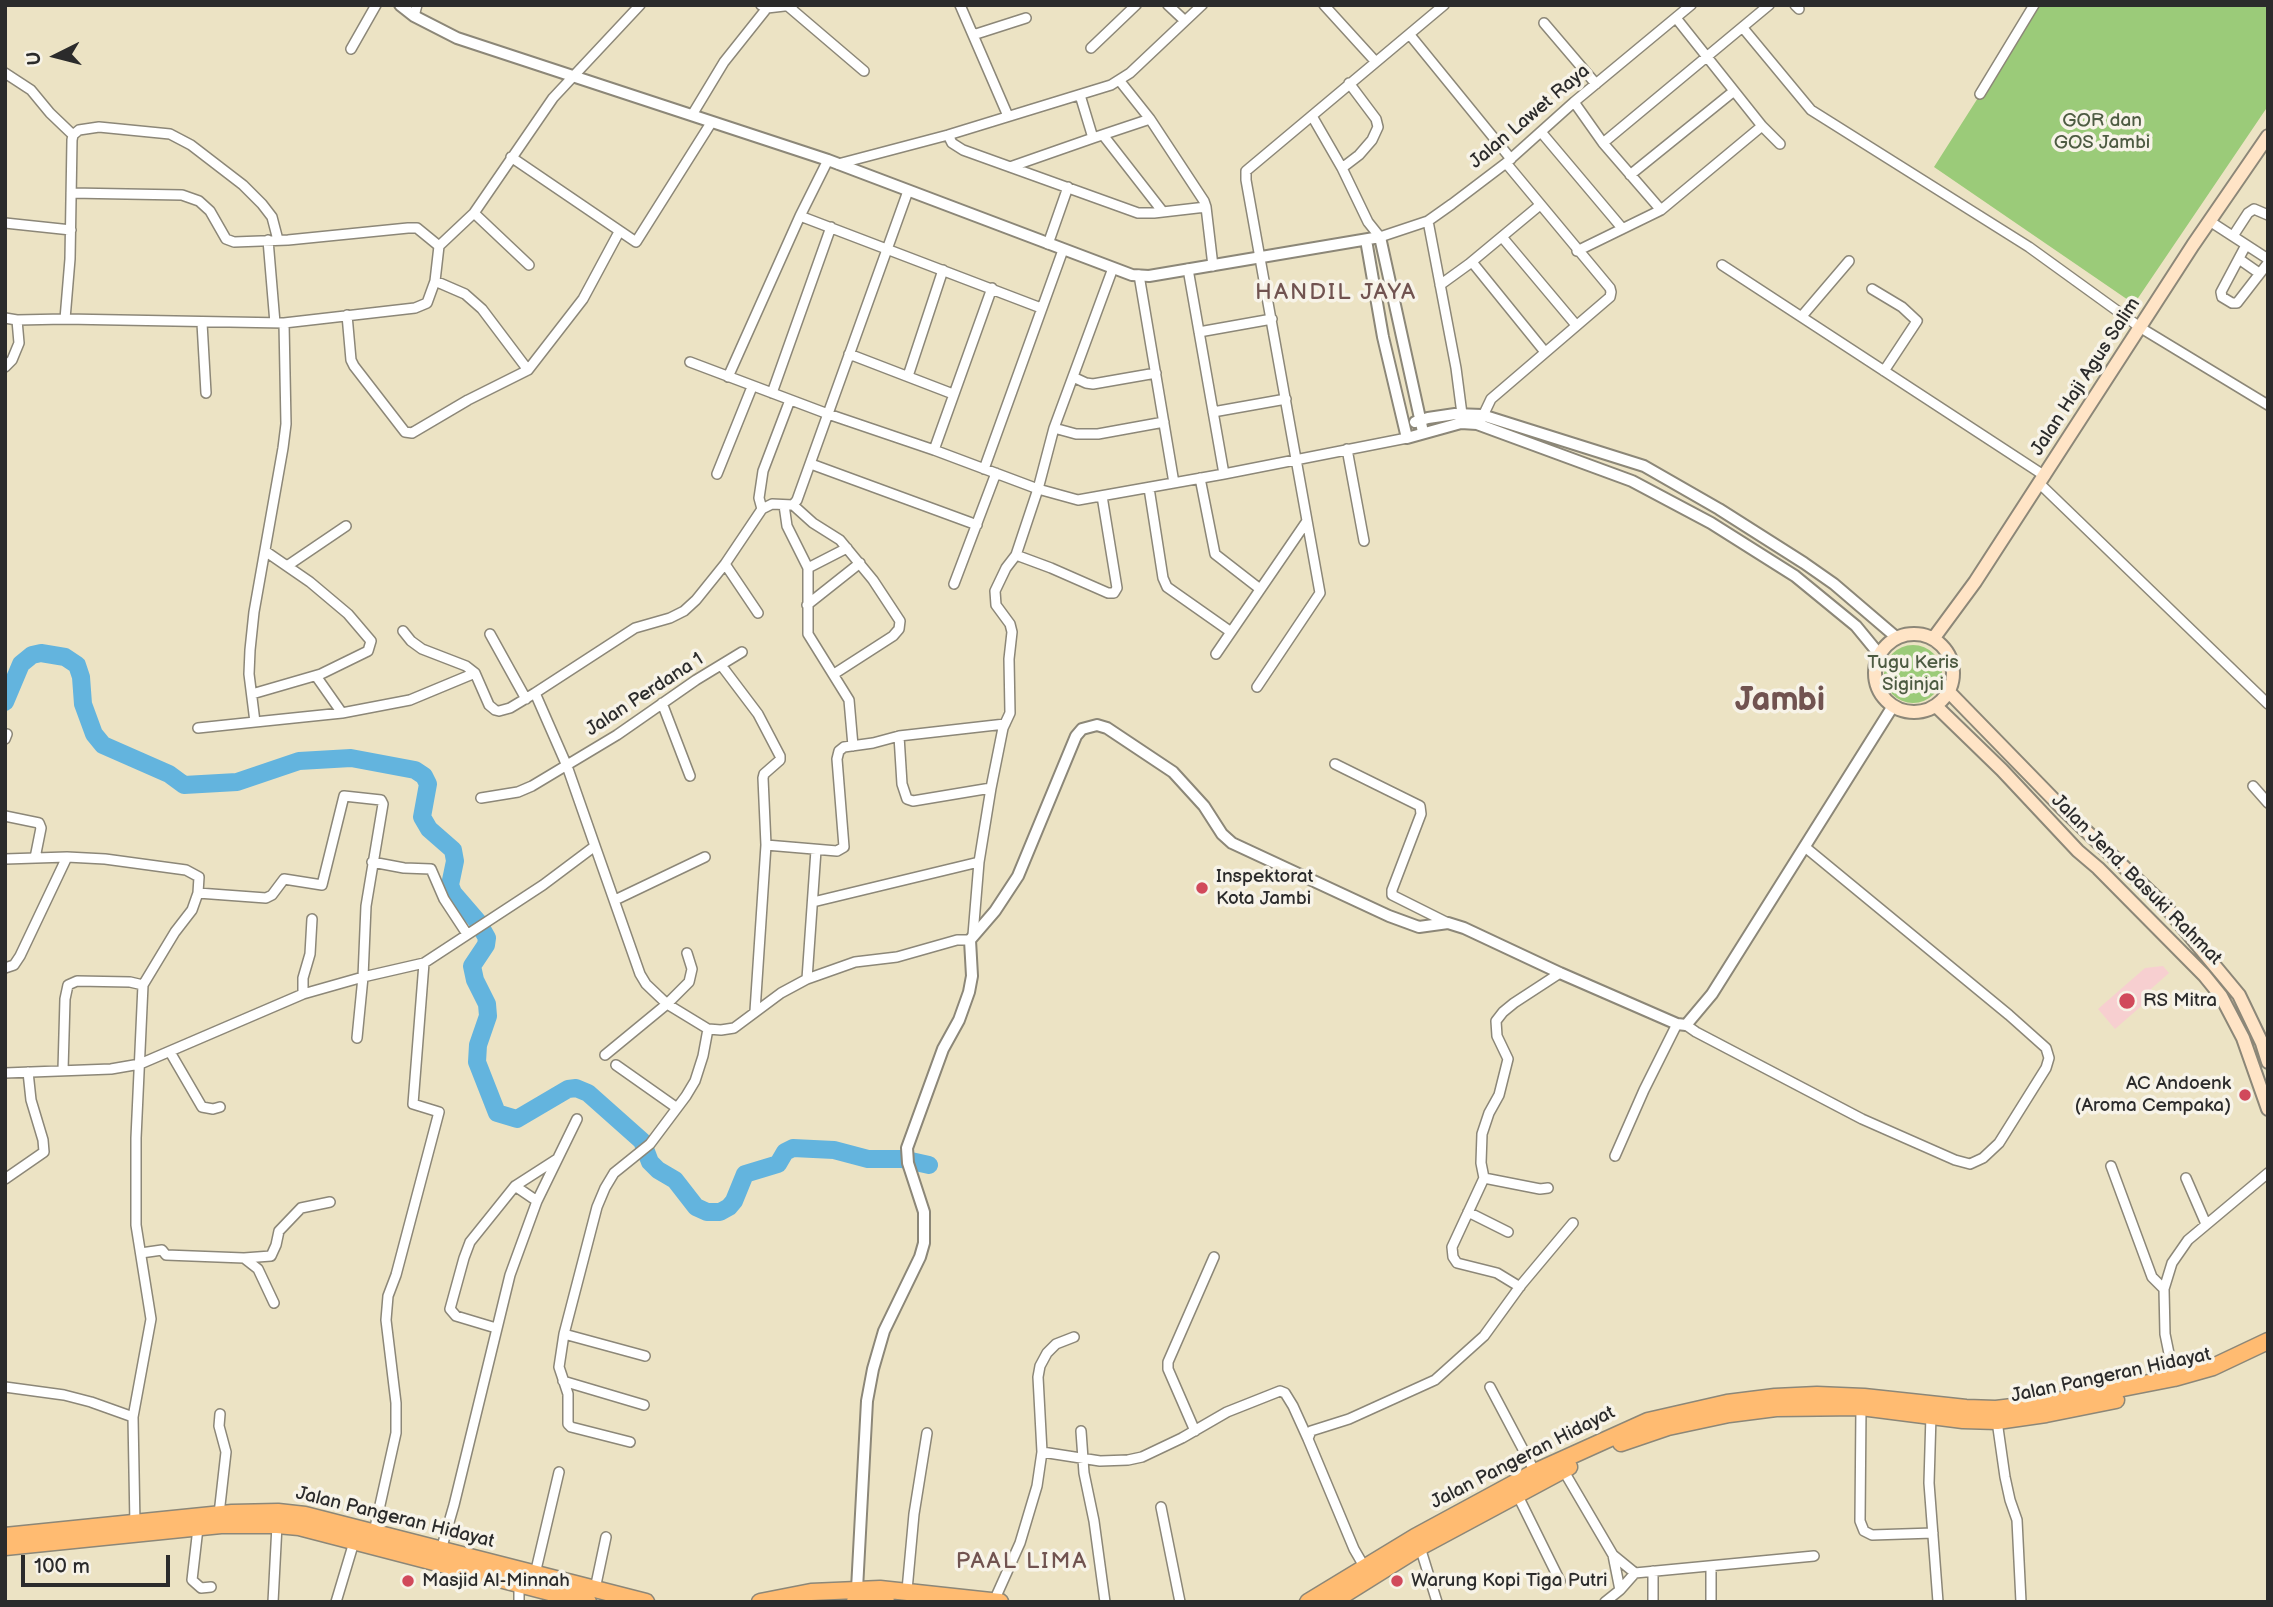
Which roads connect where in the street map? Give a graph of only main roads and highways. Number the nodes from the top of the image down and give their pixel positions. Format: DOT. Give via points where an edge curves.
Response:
graph roads {
  1 [pos="2268,136"];
  2 [pos="1934,639"];
  3 [pos="1948,691"];
  4 [pos="1936,706"];
  5 [pos="2179,923"];
  6 [pos="2166,936"];
  7 [pos="2268,1062"];
  8 [pos="2268,1109"];
  9 [pos="2268,1341"];
  10 [pos="2268,1352"];
  11 [pos="1932,1409"];
  12 [pos="1561,1465"];
  13 [pos="135,1528"];
  14 [pos="5,1536"];
  15 [pos="1417,1542"];
  16 [pos="5,1547"];
  17 [pos="439,1557"];
  18 [pos="584,1598"];
  19 [pos="858,1599"];
  20 [pos="994,1601"];
  21 [pos="646,1602"];
  22 [pos="760,1602"];
  23 [pos="886,1602"];
  24 [pos="1000,1602"];
  25 [pos="1308,1602"];
  26 [pos="1332,1602"];
  1 -- 2 [label="main road, Jalan Haji Agus Salim"];
  2 -- 3 [label="main road" via="1943,646 1953,668"];
  2 -- 4 [label="main road" via="1921,634 1896,637 1879,654 1875,677 1893,706 1912,712"];
  3 -- 4 [label="main road"];
  3 -- 5 [label="main road, Jalan Jend. Basuki Rahmat"];
  4 -- 6 [label="main road, Jalan Jend. Basuki Rahmat"];
  5 -- 6 [label="main road"];
  5 -- 7 [label="main road, Jalan Jend. Basuki Rahmat" via="2239,995"];
  6 -- 8 [label="main road, Jalan Jend. Basuki Rahmat" via="2221,996 2243,1038"];
  9 -- 11 [label="highway, Jalan Pangeran Hidayat" via="2213,1367 2175,1378 2046,1403"];
  10 -- 11 [label="highway, Jalan Pangeran Hidayat" via="2216,1378 2046,1414 1997,1421"];
  11 -- 12 [label="highway, Jalan Pangeran Hidayat" via="1763,1399 1671,1415 1628,1428"];
  12 -- 15 [label="highway, Jalan Pangeran Hidayat" via="1517,1494"];
  12 -- 15 [label="highway, Jalan Pangeran Hidayat" via="1535,1472"];
  13 -- 14 [label="highway, Jalan Pangeran Hidayat"];
  13 -- 16 [label="highway, Jalan Pangeran Hidayat"];
  13 -- 17 [label="highway, Jalan Pangeran Hidayat" via="299,1527"];
  13 -- 17 [label="highway, Jalan Pangeran Hidayat" via="219,1514 278,1512 373,1532"];
  15 -- 25 [label="highway, Jalan Pangeran Hidayat"];
  15 -- 26 [label="highway, Jalan Pangeran Hidayat"];
  17 -- 18 [label="highway, Jalan Pangeran Hidayat" via="519,1584"];
  17 -- 18 [label="highway, Jalan Pangeran Hidayat" via="535,1574"];
  18 -- 21 [label="highway, Jalan Pangeran Hidayat"];
  19 -- 20 [label="highway" via="907,1590"];
  19 -- 22 [label="highway" via="811,1592"];
  19 -- 23 [label="highway"];
  20 -- 24 [label="highway"];
}
